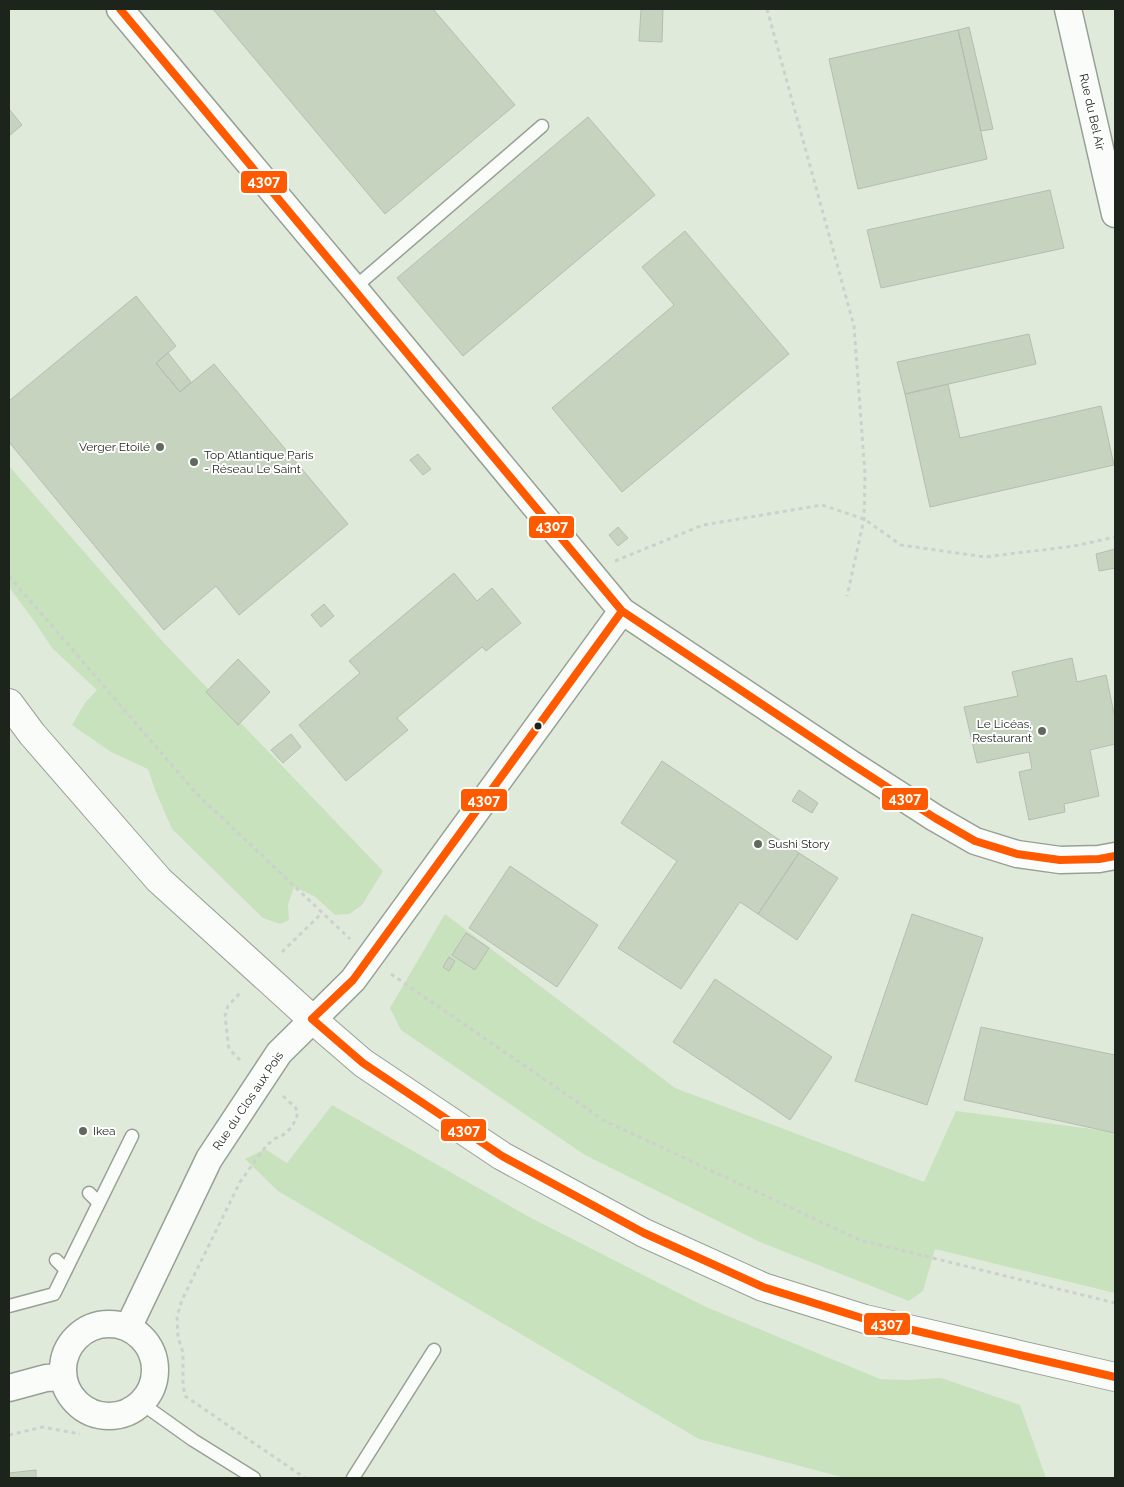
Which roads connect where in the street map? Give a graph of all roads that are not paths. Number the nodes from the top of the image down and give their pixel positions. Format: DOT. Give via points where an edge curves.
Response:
graph roads {
  1 [pos="120,9"];
  2 [pos="1068,9"];
  3 [pos="542,126"];
  4 [pos="1115,214"];
  5 [pos="354,288"];
  6 [pos="622,610"];
  7 [pos="9,703"];
  8 [pos="1115,856"];
  9 [pos="312,1019"];
  10 [pos="132,1136"];
  11 [pos="89,1193"];
  12 [pos="99,1203"];
  13 [pos="56,1260"];
  14 [pos="66,1270"];
  15 [pos="9,1306"];
  16 [pos="128,1328"];
  17 [pos="434,1350"];
  18 [pos="64,1377"];
  19 [pos="1115,1377"];
  20 [pos="9,1388"];
  21 [pos="141,1403"];
  22 [pos="254,1478"];
  23 [pos="353,1478"];
  1 -- 5 [label="street"];
  2 -- 4 [label="street, Rue du Bel Air"];
  3 -- 5 [label="lane"];
  5 -- 6 [label="street"];
  6 -- 8 [label="street" via="935,818 975,841 1017,854 1060,860"];
  6 -- 9 [label="street, Rue du Clos aux Pois" via="353,980"];
  7 -- 9 [label="main road" via="159,880"];
  9 -- 16 [label="street, Rue du Clos aux Pois" via="279,1053 209,1159"];
  9 -- 19 [label="main road" via="363,1063 502,1156 644,1233 763,1287 865,1319"];
  10 -- 12 [label="lane"];
  11 -- 12 [label="lane"];
  12 -- 14 [label="lane"];
  13 -- 14 [label="lane"];
  14 -- 15 [label="lane" via="54,1294"];
  16 -- 18 [label="street" via="100,1324 87,1329 67,1349"];
  16 -- 21 [label="street" via="145,1342 154,1362 154,1377"];
  17 -- 23 [label="lane"];
  18 -- 20 [label="street" via="46,1378"];
  18 -- 21 [label="street" via="76,1402 101,1415 116,1415"];
  21 -- 22 [label="lane"];
}
